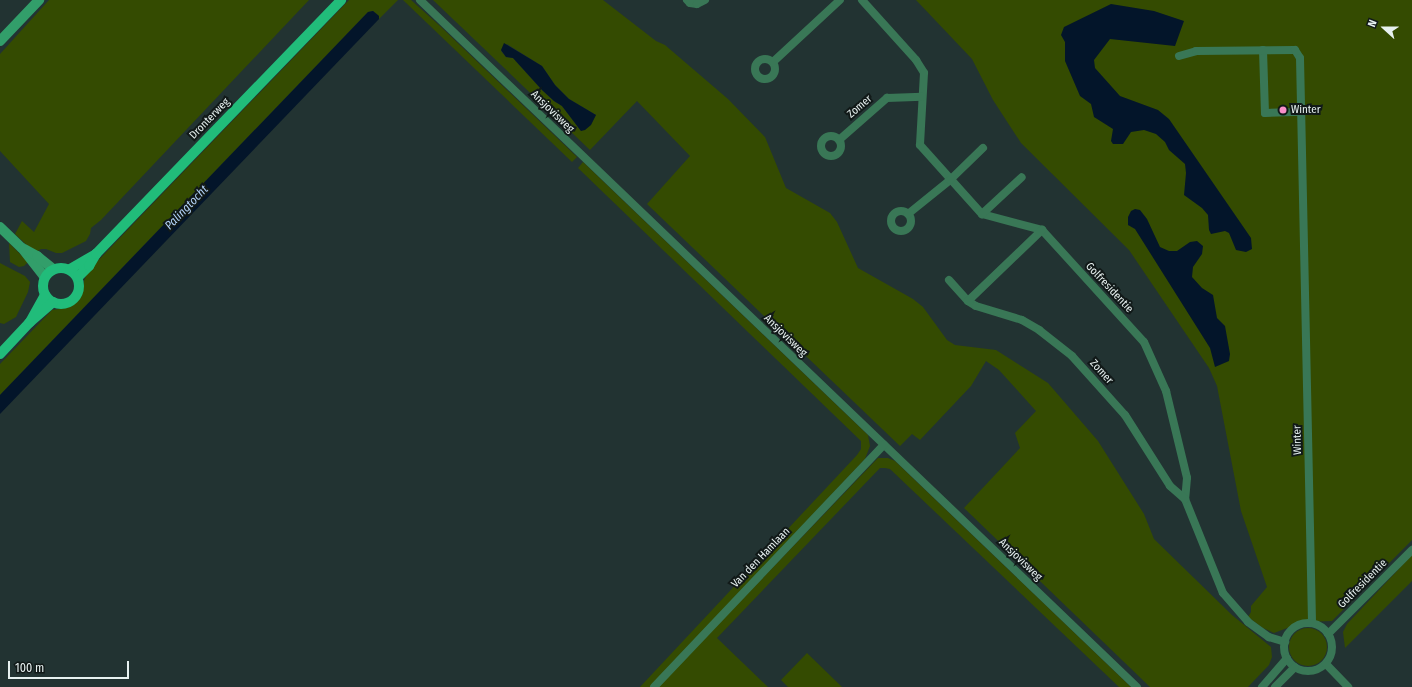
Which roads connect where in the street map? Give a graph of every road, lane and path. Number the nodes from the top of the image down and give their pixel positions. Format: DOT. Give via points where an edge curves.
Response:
graph roads {
  1 [pos="39,0"];
  2 [pos="341,0"];
  3 [pos="420,0"];
  4 [pos="687,0"];
  5 [pos="705,0"];
  6 [pos="840,0"];
  7 [pos="862,0"];
  8 [pos="0,41"];
  9 [pos="1263,50"];
  10 [pos="1179,56"];
  11 [pos="773,62"];
  12 [pos="922,97"];
  13 [pos="1302,112"];
  14 [pos="839,140"];
  15 [pos="983,148"];
  16 [pos="1022,177"];
  17 [pos="950,180"];
  18 [pos="908,214"];
  19 [pos="982,214"];
  20 [pos="0,227"];
  21 [pos="1042,230"];
  22 [pos="22,248"];
  23 [pos="96,254"];
  24 [pos="53,269"];
  25 [pos="70,269"];
  26 [pos="45,277"];
  27 [pos="78,277"];
  28 [pos="949,280"];
  29 [pos="45,295"];
  30 [pos="968,301"];
  31 [pos="53,302"];
  32 [pos="29,324"];
  33 [pos="0,354"];
  34 [pos="884,445"];
  35 [pos="1185,498"];
  36 [pos="1412,550"];
  37 [pos="1312,623"];
  38 [pos="1328,634"];
  39 [pos="1285,642"];
  40 [pos="1287,658"];
  41 [pos="1326,664"];
  42 [pos="1295,667"];
  43 [pos="654,687"];
  44 [pos="1137,687"];
  45 [pos="1262,687"];
  46 [pos="1275,687"];
  47 [pos="1348,687"];
  1 -- 8 [label="street"];
  2 -- 23 [label="main road, Dronterweg"];
  3 -- 34 [label="street, Ansjovisweg"];
  4 -- 5 [label="street" via="697,4"];
  6 -- 11 [label="street"];
  7 -- 12 [label="street" via="916,60 924,73"];
  9 -- 10 [label="street, Winter" via="1196,51"];
  9 -- 13 [label="street, Winter" via="1295,50 1300,58"];
  9 -- 13 [label="street" via="1265,113"];
  12 -- 14 [label="street, Zomer" via="887,98"];
  12 -- 17 [label="street" via="920,145"];
  13 -- 37 [label="street, Winter"];
  15 -- 17 [label="street"];
  16 -- 19 [label="street"];
  17 -- 18 [label="street"];
  17 -- 19 [label="street"];
  19 -- 21 [label="street"];
  20 -- 22 [label="street"];
  21 -- 30 [label="street"];
  21 -- 35 [label="street, Golfresidentie" via="1144,342 1166,391 1187,478"];
  22 -- 24 [label="street"];
  22 -- 26 [label="street"];
  23 -- 25 [label="main road, Dronterweg"];
  23 -- 27 [label="main road, Dronterweg"];
  24 -- 25 [label="main road"];
  24 -- 26 [label="main road"];
  25 -- 27 [label="main road"];
  26 -- 29 [label="main road"];
  27 -- 31 [label="main road" via="79,288 74,299 64,304"];
  28 -- 30 [label="street, Zomer"];
  29 -- 31 [label="main road"];
  29 -- 32 [label="main road"];
  30 -- 35 [label="street, Zomer" via="976,306 1022,320 1072,356 1125,415 1170,486"];
  31 -- 32 [label="main road"];
  32 -- 33 [label="main road"];
  34 -- 43 [label="street, Van den Hamlaan"];
  34 -- 44 [label="street, Ansjovisweg"];
  35 -- 39 [label="street, Golfresidentie" via="1223,593 1248,622 1269,637"];
  36 -- 38 [label="street, Golfresidentie"];
  37 -- 38 [label="street" via="1322,627"];
  37 -- 39 [label="street" via="1295,627"];
  38 -- 41 [label="street" via="1332,642 1332,652"];
  39 -- 40 [label="street"];
  40 -- 42 [label="street"];
  40 -- 45 [label="street"];
  41 -- 42 [label="street" via="1313,671"];
  41 -- 47 [label="street"];
  42 -- 46 [label="street"];
}
